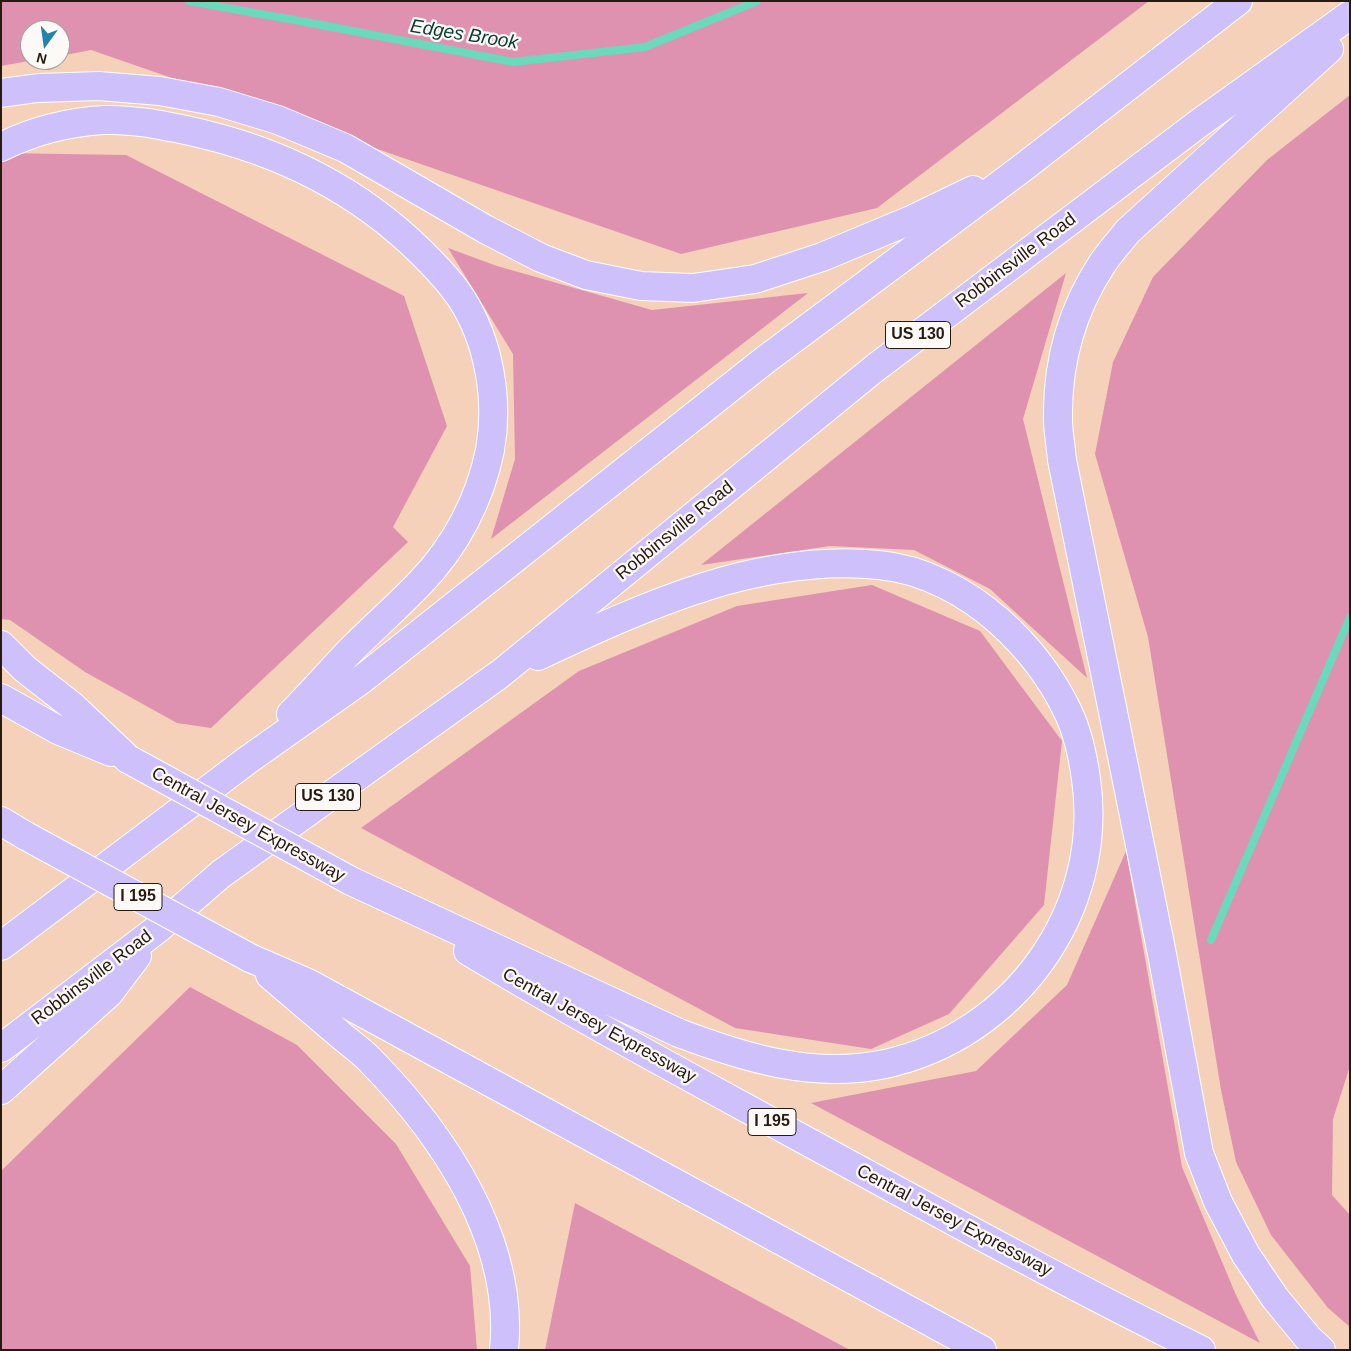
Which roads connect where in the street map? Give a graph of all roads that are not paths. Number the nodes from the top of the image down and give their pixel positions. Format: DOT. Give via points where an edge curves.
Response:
graph roads {
  1 [pos="1238,1"];
  2 [pos="1350,15"];
  3 [pos="1350,30"];
  4 [pos="1,93"];
  5 [pos="1,147"];
  6 [pos="1021,169"];
  7 [pos="1,644"];
  8 [pos="500,674"];
  9 [pos="1,698"];
  10 [pos="128,759"];
  11 [pos="248,759"];
  12 [pos="1,822"];
  13 [pos="351,881"];
  14 [pos="160,927"];
  15 [pos="1,946"];
  16 [pos="250,958"];
  17 [pos="1,1048"];
  18 [pos="1,1090"];
  19 [pos="504,1350"];
  20 [pos="982,1350"];
  21 [pos="1201,1350"];
  22 [pos="1321,1350"];
  1 -- 6 [label="highway"];
  2 -- 8 [label="highway, Robbinsville Road / US 130" via="1198,124 875,368"];
  3 -- 22 [label="highway" via="1128,231 1103,262 1082,297 1067,340 1059,384 1058,420 1062,460 1199,1153 1218,1202 1246,1255 1275,1298"];
  4 -- 6 [label="highway" via="99,86 160,91 220,102 278,120 345,148 541,258 586,275 641,286 693,288 755,279 822,257"];
  5 -- 11 [label="highway" via="63,125 104,120 150,122 215,137 268,154 339,189 391,225 452,286 477,328 490,372 493,422 484,471 463,525 421,582 350,651"];
  6 -- 11 [label="highway" via="765,360 361,680"];
  7 -- 10 [label="highway"];
  8 -- 13 [label="highway" via="647,607 735,578 791,566 842,562 883,565 920,573 990,612 1020,640 1047,674 1069,713 1082,755 1089,799 1088,839 1081,878 1068,916 1047,954 1022,986 991,1015 956,1037 919,1054 884,1064 843,1069 802,1068 729,1052 679,1033"];
  8 -- 14 [label="highway, Robbinsville Road / US 130" via="221,874"];
  9 -- 10 [label="highway, Central Jersey Expressway / I 195" via="58,730"];
  10 -- 13 [label="highway, Central Jersey Expressway / I 195, bridge"];
  11 -- 15 [label="highway"];
  12 -- 16 [label="highway, I 195, bridge"];
  13 -- 21 [label="highway, Central Jersey Expressway / I 195" via="548,999 1044,1270"];
  14 -- 17 [label="highway, Robbinsville Road / US 130"];
  14 -- 18 [label="highway" via="109,993"];
  16 -- 19 [label="highway" via="367,1058 404,1097 442,1147 469,1194 493,1248 504,1291"];
  16 -- 20 [label="highway, I 195" via="308,982"];
}
